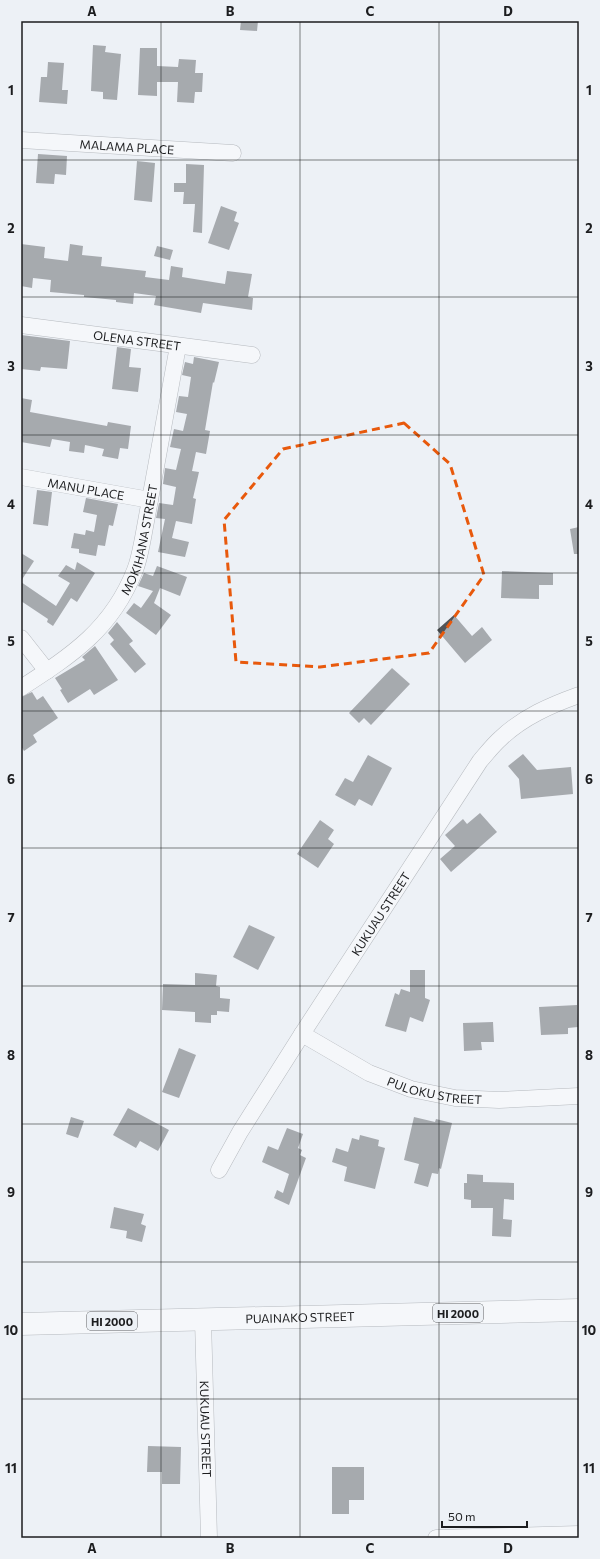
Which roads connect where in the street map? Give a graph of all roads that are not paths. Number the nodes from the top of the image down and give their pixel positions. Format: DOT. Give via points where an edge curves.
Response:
graph roads {
  1 [pos="21,140"];
  2 [pos="234,153"];
  3 [pos="21,326"];
  4 [pos="178,346"];
  5 [pos="252,355"];
  6 [pos="21,477"];
  7 [pos="150,500"];
  8 [pos="21,638"];
  9 [pos="47,671"];
  10 [pos="21,688"];
  11 [pos="579,695"];
  12 [pos="302,1034"];
  13 [pos="579,1096"];
  14 [pos="219,1170"];
  15 [pos="579,1310"];
  16 [pos="203,1320"];
  17 [pos="21,1324"];
  18 [pos="569,1536"];
  19 [pos="209,1538"];
  20 [pos="436,1538"];
  1 -- 2 [label="street, MALAMA PLACE"];
  3 -- 4 [label="street, OLENA STREET"];
  4 -- 5 [label="street, OLENA STREET"];
  4 -- 7 [label="street, MOKIHANA STREET"];
  6 -- 7 [label="street, MANU PLACE"];
  7 -- 9 [label="street, MOKIHANA STREET" via="136,569 122,598 104,624 80,647"];
  8 -- 9 [label="street"];
  9 -- 10 [label="street, MOKIHANA STREET"];
  11 -- 12 [label="street, KUKUAU STREET" via="551,705 523,720 501,738 480,761"];
  12 -- 13 [label="street, PULOKU STREET" via="369,1073 411,1089 455,1098 499,1100"];
  12 -- 14 [label="street, KUKUAU STREET"];
  15 -- 16 [label="highway, PUAINAKO STREET / HI 2000"];
  16 -- 17 [label="highway, PUAINAKO STREET / HI 2000"];
  16 -- 19 [label="street, KUKUAU STREET"];
  18 -- 20 [label="street"];
}
